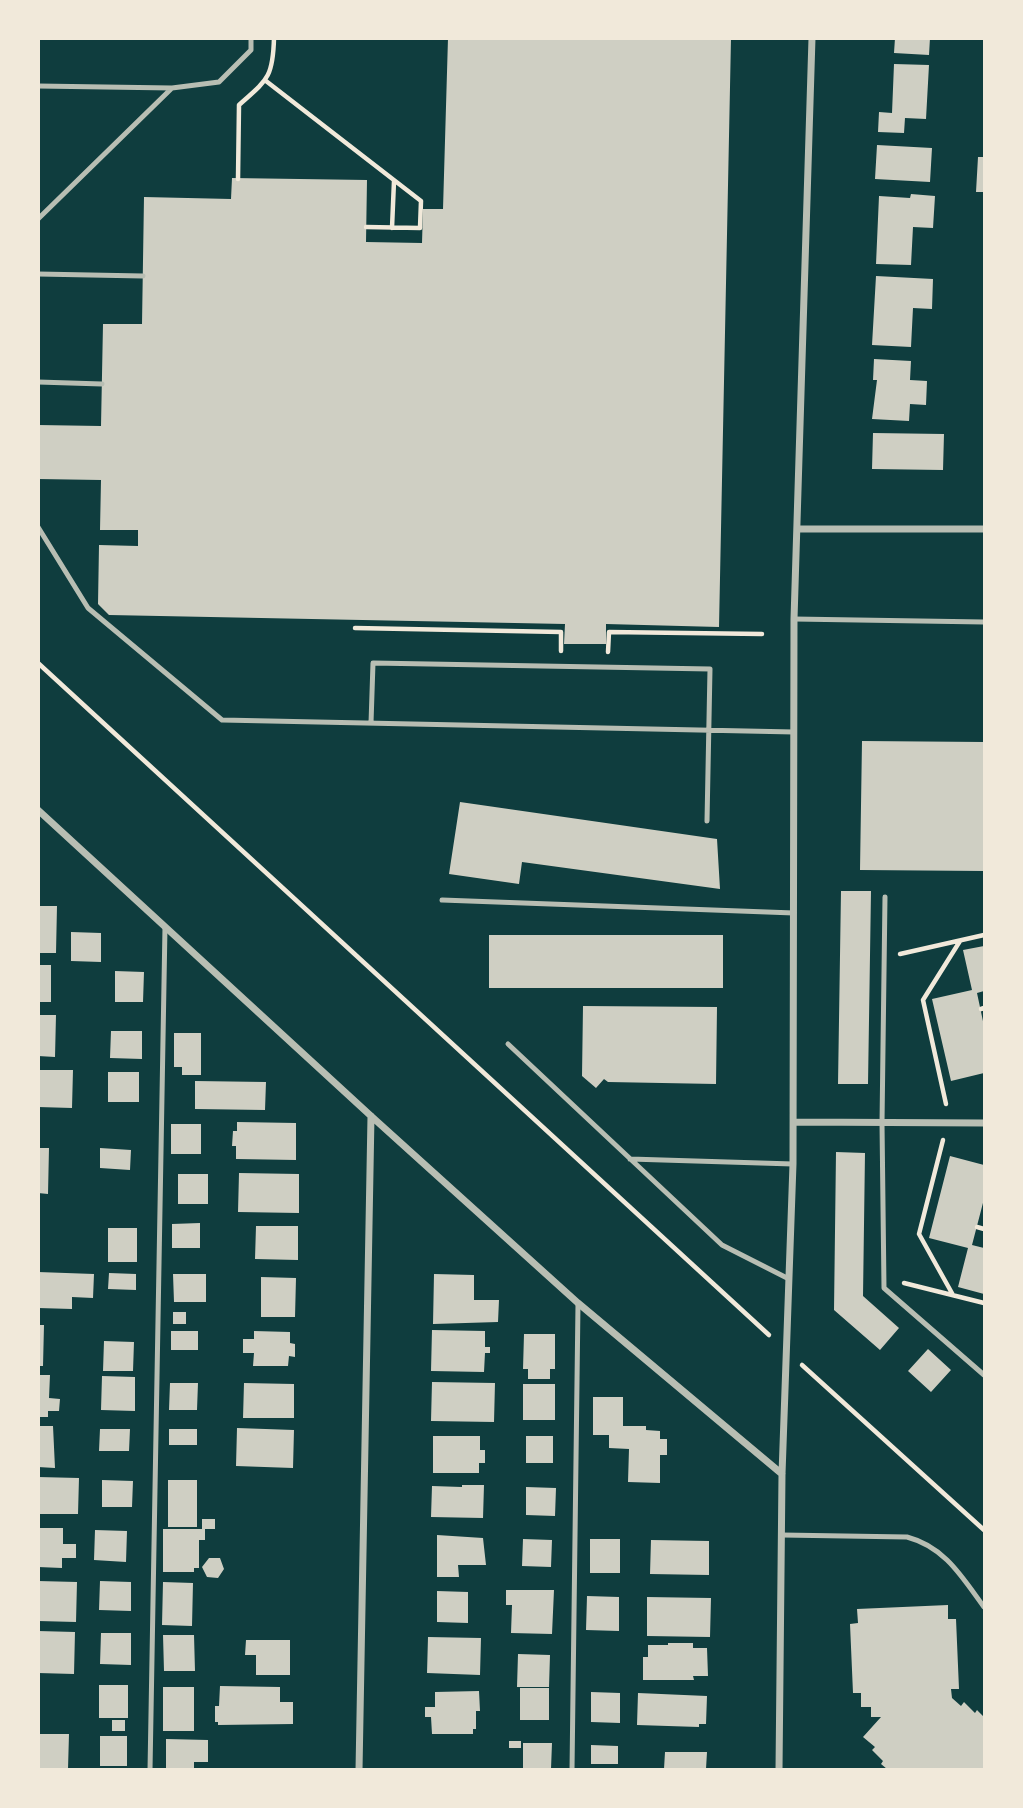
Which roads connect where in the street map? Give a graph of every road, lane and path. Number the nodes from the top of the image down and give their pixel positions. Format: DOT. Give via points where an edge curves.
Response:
graph roads {
  1 [pos="251,38"];
  2 [pos="274,38"];
  3 [pos="812,38"];
  4 [pos="266,81"];
  5 [pos="38,86"];
  6 [pos="172,88"];
  7 [pos="238,178"];
  8 [pos="394,180"];
  9 [pos="38,219"];
  10 [pos="366,227"];
  11 [pos="392,228"];
  12 [pos="38,274"];
  13 [pos="143,276"];
  14 [pos="38,382"];
  15 [pos="102,384"];
  16 [pos="38,527"];
  17 [pos="797,529"];
  18 [pos="985,529"];
  19 [pos="794,619"];
  20 [pos="985,622"];
  21 [pos="355,628"];
  22 [pos="762,634"];
  23 [pos="38,663"];
  24 [pos="561,666"];
  25 [pos="608,667"];
  26 [pos="371,723"];
  27 [pos="710,729"];
  28 [pos="794,732"];
  29 [pos="38,810"];
  30 [pos="707,821"];
  31 [pos="886,897"];
  32 [pos="442,900"];
  33 [pos="794,913"];
  34 [pos="165,927"];
  35 [pos="985,935"];
  36 [pos="960,941"];
  37 [pos="884,958"];
  38 [pos="508,1044"];
  39 [pos="946,1104"];
  40 [pos="371,1116"];
  41 [pos="794,1122"];
  42 [pos="882,1122"];
  43 [pos="985,1123"];
  44 [pos="944,1137"];
  45 [pos="630,1159"];
  46 [pos="793,1164"];
  47 [pos="977,1227"];
  48 [pos="985,1229"];
  49 [pos="884,1278"];
  50 [pos="789,1279"];
  51 [pos="953,1296"];
  52 [pos="578,1303"];
  53 [pos="985,1303"];
  54 [pos="761,1327"];
  55 [pos="806,1368"];
  56 [pos="985,1375"];
  57 [pos="782,1474"];
  58 [pos="985,1530"];
  59 [pos="782,1535"];
  60 [pos="985,1607"];
  61 [pos="150,1769"];
  62 [pos="359,1769"];
  63 [pos="572,1769"];
  64 [pos="779,1769"];
  1 -- 6 [label="lane" via="251,50 219,82"];
  2 -- 4 [label="path" via="274,58"];
  3 -- 17 [label="street"];
  4 -- 7 [label="path" via="239,105"];
  4 -- 8 [label="path"];
  5 -- 6 [label="lane"];
  6 -- 9 [label="lane"];
  8 -- 11 [label="path"];
  8 -- 11 [label="path" via="421,201 420,228"];
  10 -- 11 [label="path"];
  12 -- 13 [label="lane"];
  14 -- 15 [label="lane"];
  16 -- 26 [label="lane" via="88,608 222,720"];
  17 -- 18 [label="street"];
  17 -- 19 [label="street"];
  19 -- 20 [label="lane"];
  19 -- 28 [label="street"];
  21 -- 24 [label="path" via="561,632"];
  22 -- 25 [label="path" via="609,632"];
  23 -- 54 [label="path"];
  24 -- 25 [label="lane"];
  24 -- 26 [label="lane" via="373,663"];
  25 -- 27 [label="lane" via="710,669"];
  26 -- 27 [label="lane"];
  27 -- 28 [label="lane"];
  27 -- 30 [label="lane"];
  28 -- 33 [label="street"];
  29 -- 34 [label="street"];
  31 -- 37 [label="lane"];
  32 -- 33 [label="lane"];
  33 -- 41 [label="street"];
  34 -- 40 [label="street"];
  34 -- 61 [label="lane"];
  35 -- 36 [label="path"];
  36 -- 37 [label="path"];
  36 -- 39 [label="path" via="923,1000"];
  37 -- 42 [label="lane"];
  38 -- 45 [label="lane"];
  40 -- 52 [label="street"];
  40 -- 62 [label="street"];
  41 -- 42 [label="street"];
  41 -- 46 [label="street"];
  42 -- 43 [label="street"];
  42 -- 49 [label="lane"];
  44 -- 51 [label="path" via="919,1234"];
  45 -- 46 [label="lane"];
  45 -- 50 [label="lane" via="722,1245"];
  46 -- 50 [label="street"];
  47 -- 48 [label="path"];
  49 -- 51 [label="path"];
  49 -- 56 [label="lane" via="884,1289"];
  50 -- 57 [label="street"];
  51 -- 53 [label="path"];
  52 -- 57 [label="street"];
  52 -- 63 [label="lane"];
  55 -- 58 [label="path"];
  57 -- 59 [label="street"];
  59 -- 60 [label="lane" via="907,1537 926,1542 953,1564"];
  59 -- 64 [label="street"];
}
